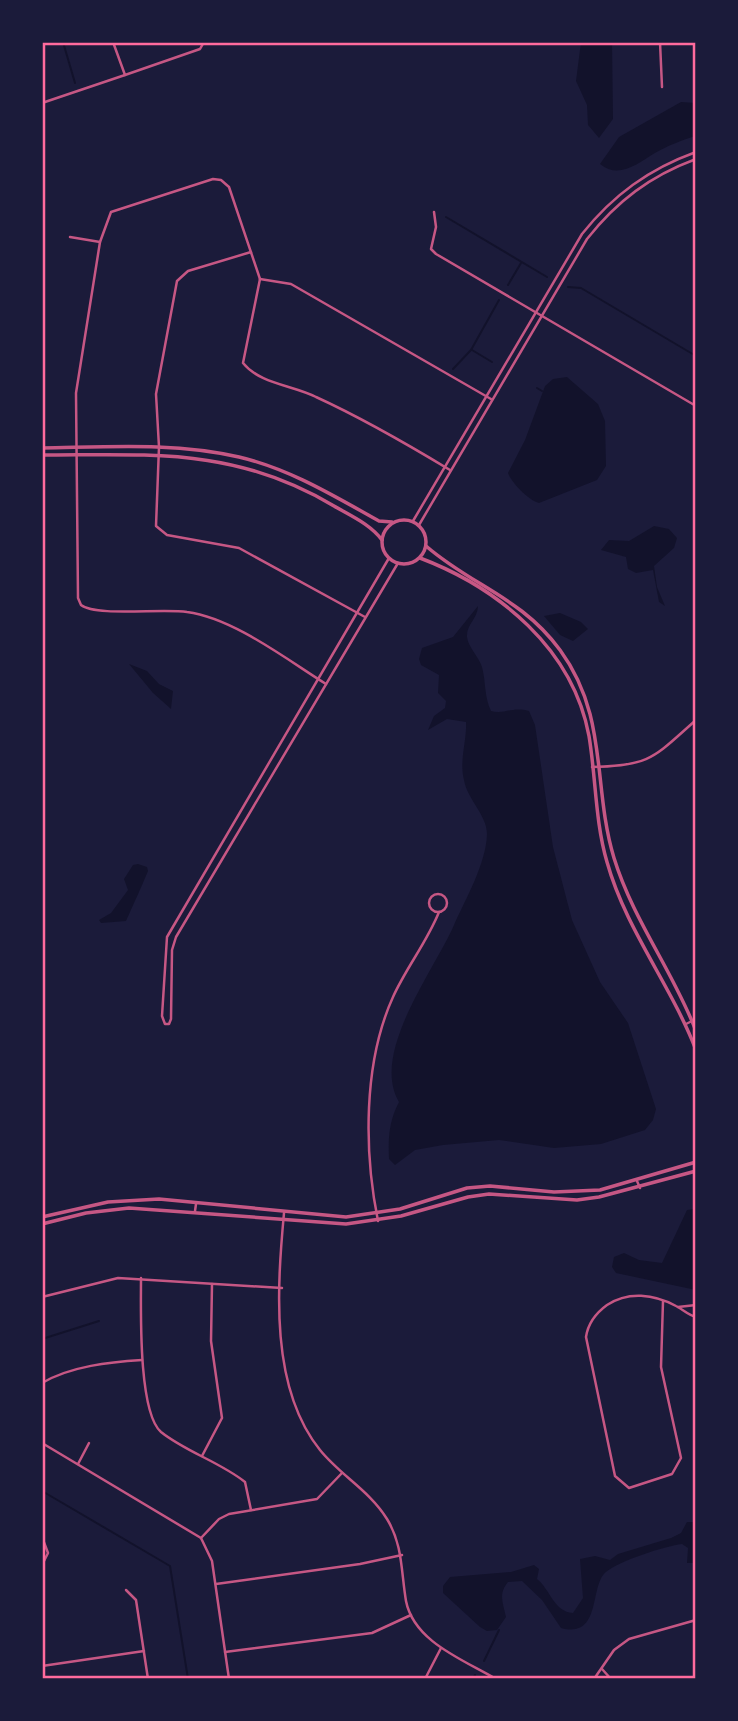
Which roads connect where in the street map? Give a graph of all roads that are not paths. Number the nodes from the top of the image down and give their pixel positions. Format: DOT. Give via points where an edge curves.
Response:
graph roads {
  1 [pos="114,42"];
  2 [pos="204,42"];
  3 [pos="660,42"];
  4 [pos="125,75"];
  5 [pos="662,87"];
  6 [pos="42,103"];
  7 [pos="696,152"];
  8 [pos="696,159"];
  9 [pos="434,212"];
  10 [pos="70,237"];
  11 [pos="100,242"];
  12 [pos="251,252"];
  13 [pos="260,279"];
  14 [pos="536,311"];
  15 [pos="541,315"];
  16 [pos="486,396"];
  17 [pos="492,400"];
  18 [pos="696,407"];
  19 [pos="159,447"];
  20 [pos="42,448"];
  21 [pos="77,448"];
  22 [pos="77,455"];
  23 [pos="42,456"];
  24 [pos="158,456"];
  25 [pos="236,456"];
  26 [pos="233,464"];
  27 [pos="444,467"];
  28 [pos="450,470"];
  29 [pos="331,494"];
  30 [pos="327,502"];
  31 [pos="413,521"];
  32 [pos="392,522"];
  33 [pos="419,525"];
  34 [pos="382,540"];
  35 [pos="426,546"];
  36 [pos="389,558"];
  37 [pos="420,558"];
  38 [pos="398,563"];
  39 [pos="357,612"];
  40 [pos="365,617"];
  41 [pos="318,679"];
  42 [pos="326,684"];
  43 [pos="696,720"];
  44 [pos="273,757"];
  45 [pos="280,761"];
  46 [pos="592,767"];
  47 [pos="602,767"];
  48 [pos="228,832"];
  49 [pos="235,836"];
  50 [pos="182,912"];
  51 [pos="439,912"];
  52 [pos="189,914"];
  53 [pos="694,1020"];
  54 [pos="686,1024"];
  55 [pos="696,1031"];
  56 [pos="696,1050"];
  57 [pos="696,1162"];
  58 [pos="696,1171"];
  59 [pos="637,1181"];
  60 [pos="640,1188"];
  61 [pos="463,1189"];
  62 [pos="554,1192"];
  63 [pos="464,1198"];
  64 [pos="553,1200"];
  65 [pos="108,1202"];
  66 [pos="197,1205"];
  67 [pos="108,1209"];
  68 [pos="195,1212"];
  69 [pos="284,1213"];
  70 [pos="377,1213"];
  71 [pos="42,1217"];
  72 [pos="283,1220"];
  73 [pos="379,1221"];
  74 [pos="42,1224"];
  75 [pos="141,1278"];
  76 [pos="212,1284"];
  77 [pos="282,1288"];
  78 [pos="42,1297"];
  79 [pos="663,1301"];
  80 [pos="696,1305"];
  81 [pos="678,1307"];
  82 [pos="696,1317"];
  83 [pos="142,1360"];
  84 [pos="42,1384"];
  85 [pos="42,1443"];
  86 [pos="89,1443"];
  87 [pos="202,1456"];
  88 [pos="78,1464"];
  89 [pos="342,1473"];
  90 [pos="251,1510"];
  91 [pos="42,1537"];
  92 [pos="201,1538"];
  93 [pos="402,1555"];
  94 [pos="42,1565"];
  95 [pos="216,1584"];
  96 [pos="126,1590"];
  97 [pos="411,1615"];
  98 [pos="696,1620"];
  99 [pos="441,1647"];
  100 [pos="144,1651"];
  101 [pos="225,1653"];
  102 [pos="42,1666"];
  103 [pos="601,1669"];
  104 [pos="148,1679"];
  105 [pos="229,1679"];
  106 [pos="425,1679"];
  107 [pos="496,1679"];
  108 [pos="594,1679"];
  109 [pos="611,1679"];
  1 -- 4 [label="street"];
  2 -- 4 [label="street" via="200,49"];
  3 -- 5 [label="street"];
  4 -- 6 [label="street"];
  7 -- 14 [label="street" via="644,176 614,198 582,234"];
  8 -- 15 [label="street" via="647,181 603,219"];
  9 -- 14 [label="street" via="431,249"];
  10 -- 11 [label="street"];
  11 -- 12 [label="street" via="111,212 213,179 229,187"];
  11 -- 21 [label="street" via="76,393"];
  12 -- 13 [label="street"];
  12 -- 19 [label="street" via="188,271 177,281 156,394"];
  13 -- 16 [label="street" via="291,284"];
  13 -- 27 [label="street" via="243,363 250,373 313,395"];
  14 -- 15 [label="street"];
  14 -- 16 [label="street"];
  15 -- 17 [label="street"];
  15 -- 18 [label="street"];
  16 -- 17 [label="street"];
  16 -- 27 [label="street"];
  17 -- 28 [label="street"];
  19 -- 21 [label="street"];
  19 -- 24 [label="street"];
  19 -- 25 [label="street"];
  20 -- 21 [label="street"];
  21 -- 22 [label="street"];
  22 -- 23 [label="street"];
  22 -- 24 [label="street"];
  22 -- 41 [label="street" via="81,605 95,612 189,612 236,629"];
  24 -- 26 [label="street"];
  24 -- 39 [label="street" via="156,526 167,535 239,548"];
  25 -- 26 [label="street"];
  25 -- 29 [label="street"];
  26 -- 30 [label="street" via="271,475"];
  27 -- 28 [label="street"];
  27 -- 31 [label="street"];
  28 -- 33 [label="street"];
  29 -- 30 [label="street"];
  29 -- 32 [label="street" via="379,521"];
  30 -- 34 [label="street" via="374,530"];
  31 -- 32 [label="street"];
  31 -- 33 [label="street"];
  32 -- 34 [label="street"];
  33 -- 35 [label="street"];
  34 -- 36 [label="street"];
  35 -- 37 [label="street"];
  35 -- 47 [label="street" via="520,607 560,651 578,679 591,713"];
  36 -- 38 [label="street"];
  36 -- 39 [label="street"];
  37 -- 38 [label="street" via="410,564"];
  37 -- 46 [label="street" via="497,599 540,637 572,682 589,736"];
  38 -- 40 [label="street"];
  39 -- 40 [label="street"];
  39 -- 41 [label="street"];
  40 -- 42 [label="street"];
  41 -- 42 [label="street"];
  41 -- 44 [label="street"];
  42 -- 45 [label="street"];
  43 -- 47 [label="street" via="642,763"];
  44 -- 45 [label="street"];
  44 -- 48 [label="street"];
  45 -- 49 [label="street"];
  46 -- 47 [label="street"];
  46 -- 54 [label="street" via="607,862 630,922"];
  47 -- 53 [label="street" via="614,857 637,917"];
  48 -- 49 [label="street"];
  48 -- 50 [label="street"];
  49 -- 52 [label="street"];
  50 -- 52 [label="street"];
  50 -- 52 [label="street" via="165,943 162,1016 167,1024 171,1019 172,950"];
  51 -- 51 [label="street" via="429,904 440,894 446,901"];
  51 -- 70 [label="street" via="393,996 376,1051 367,1146"];
  53 -- 54 [label="street"];
  53 -- 55 [label="street"];
  54 -- 56 [label="street"];
  57 -- 59 [label="street"];
  58 -- 60 [label="street"];
  59 -- 60 [label="street"];
  59 -- 62 [label="street" via="600,1190"];
  60 -- 64 [label="street" via="588,1199"];
  61 -- 62 [label="street" via="491,1186"];
  61 -- 63 [label="street"];
  61 -- 70 [label="street"];
  62 -- 64 [label="street"];
  63 -- 64 [label="street" via="489,1194"];
  63 -- 73 [label="street"];
  65 -- 66 [label="street" via="159,1199"];
  65 -- 67 [label="street"];
  65 -- 71 [label="street"];
  66 -- 68 [label="street"];
  66 -- 69 [label="street"];
  67 -- 68 [label="street"];
  67 -- 74 [label="street"];
  68 -- 72 [label="street"];
  69 -- 70 [label="street" via="328,1217"];
  69 -- 72 [label="street"];
  70 -- 73 [label="street"];
  72 -- 73 [label="street" via="327,1224"];
  72 -- 77 [label="street"];
  75 -- 76 [label="street"];
  75 -- 78 [label="street" via="93,1282"];
  75 -- 83 [label="street"];
  76 -- 77 [label="street"];
  76 -- 87 [label="street" via="211,1341 222,1418"];
  77 -- 89 [label="street" via="282,1359 293,1404 320,1450"];
  79 -- 79 [label="street" via="620,1297 587,1327 615,1476 629,1488 672,1474 681,1458 661,1367"];
  79 -- 81 [label="street"];
  80 -- 81 [label="street"];
  81 -- 82 [label="street"];
  83 -- 84 [label="street" via="115,1361"];
  83 -- 87 [label="street" via="157,1427"];
  85 -- 88 [label="street"];
  86 -- 88 [label="street"];
  87 -- 90 [label="street" via="245,1482"];
  88 -- 92 [label="street"];
  89 -- 90 [label="street" via="317,1499"];
  89 -- 93 [label="street" via="376,1503"];
  90 -- 92 [label="street" via="224,1516"];
  91 -- 94 [label="street" via="48,1553"];
  92 -- 95 [label="street" via="212,1560"];
  93 -- 95 [label="street"];
  93 -- 97 [label="street"];
  95 -- 101 [label="street"];
  96 -- 100 [label="street" via="136,1600"];
  97 -- 99 [label="street"];
  97 -- 101 [label="street" via="372,1633"];
  98 -- 103 [label="street" via="629,1640 614,1650"];
  99 -- 106 [label="street"];
  99 -- 107 [label="street"];
  100 -- 102 [label="street"];
  100 -- 104 [label="street"];
  101 -- 105 [label="street"];
  103 -- 108 [label="street"];
  103 -- 109 [label="street"];
}
